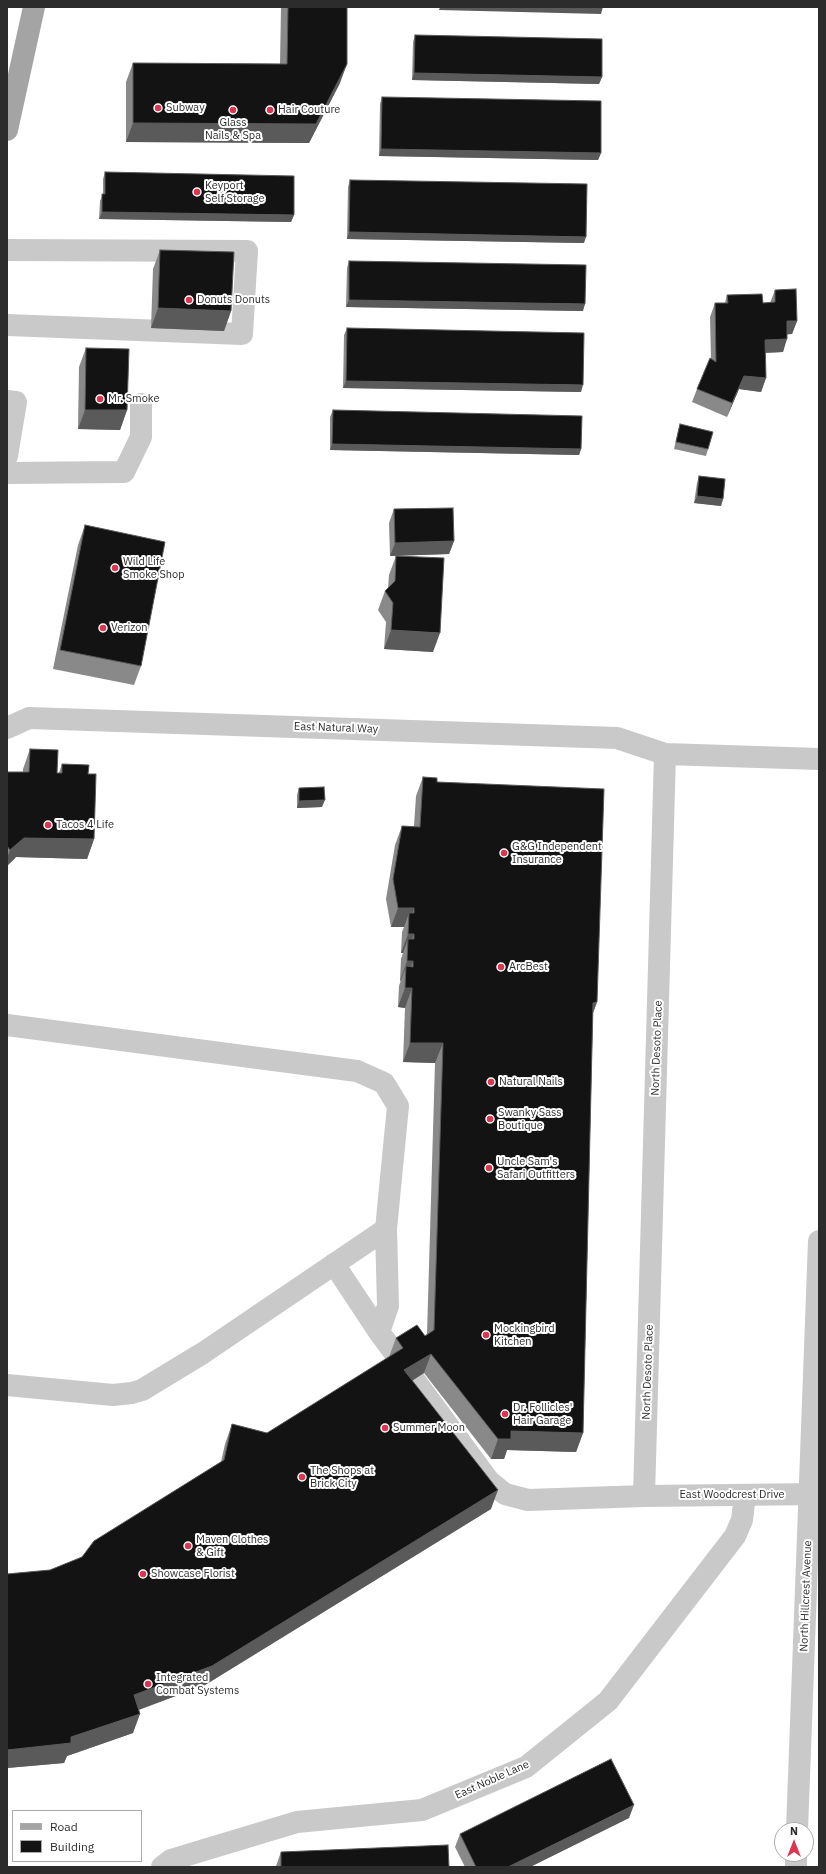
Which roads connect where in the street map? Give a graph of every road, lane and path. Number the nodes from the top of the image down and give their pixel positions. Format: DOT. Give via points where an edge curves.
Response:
graph roads {
  1 [pos="22,7"];
  2 [pos="34,7"];
  3 [pos="28,31"];
  4 [pos="7,130"];
  5 [pos="7,250"];
  6 [pos="7,325"];
  7 [pos="7,402"];
  8 [pos="141,404"];
  9 [pos="7,456"];
  10 [pos="7,473"];
  11 [pos="7,728"];
  12 [pos="665,754"];
  13 [pos="819,759"];
  14 [pos="7,1025"];
  15 [pos="386,1229"];
  16 [pos="819,1241"];
  17 [pos="334,1264"];
  18 [pos="379,1332"];
  19 [pos="7,1385"];
  20 [pos="815,1494"];
  21 [pos="745,1495"];
  22 [pos="644,1496"];
  23 [pos="797,1822"];
  24 [pos="162,1867"];
  1 -- 3 [label="street"];
  2 -- 3 [label="main road"];
  3 -- 4 [label="main road"];
  5 -- 6 [label="street" via="247,251 242,334"];
  7 -- 9 [label="street" via="16,402"];
  8 -- 10 [label="street" via="141,437 124,472"];
  11 -- 12 [label="street, East Natural Way" via="29,718 617,738"];
  12 -- 13 [label="street"];
  12 -- 22 [label="street, North Desoto Place"];
  14 -- 15 [label="street" via="357,1071 384,1083 398,1106"];
  15 -- 17 [label="street"];
  15 -- 18 [label="street" via="388,1306"];
  16 -- 20 [label="street, North Hillcrest Avenue"];
  17 -- 18 [label="street, East Woodcrest Drive"];
  17 -- 19 [label="street" via="203,1353 142,1390 113,1395"];
  18 -- 22 [label="street, East Woodcrest Drive" via="489,1482 506,1494 528,1500"];
  20 -- 21 [label="street, East Woodcrest Drive"];
  20 -- 23 [label="street, North Hillcrest Avenue"];
  21 -- 22 [label="street, East Woodcrest Drive"];
  21 -- 24 [label="street, East Noble Lane" via="742,1520 735,1536 608,1701 526,1767 422,1810 297,1822 172,1860"];
}
